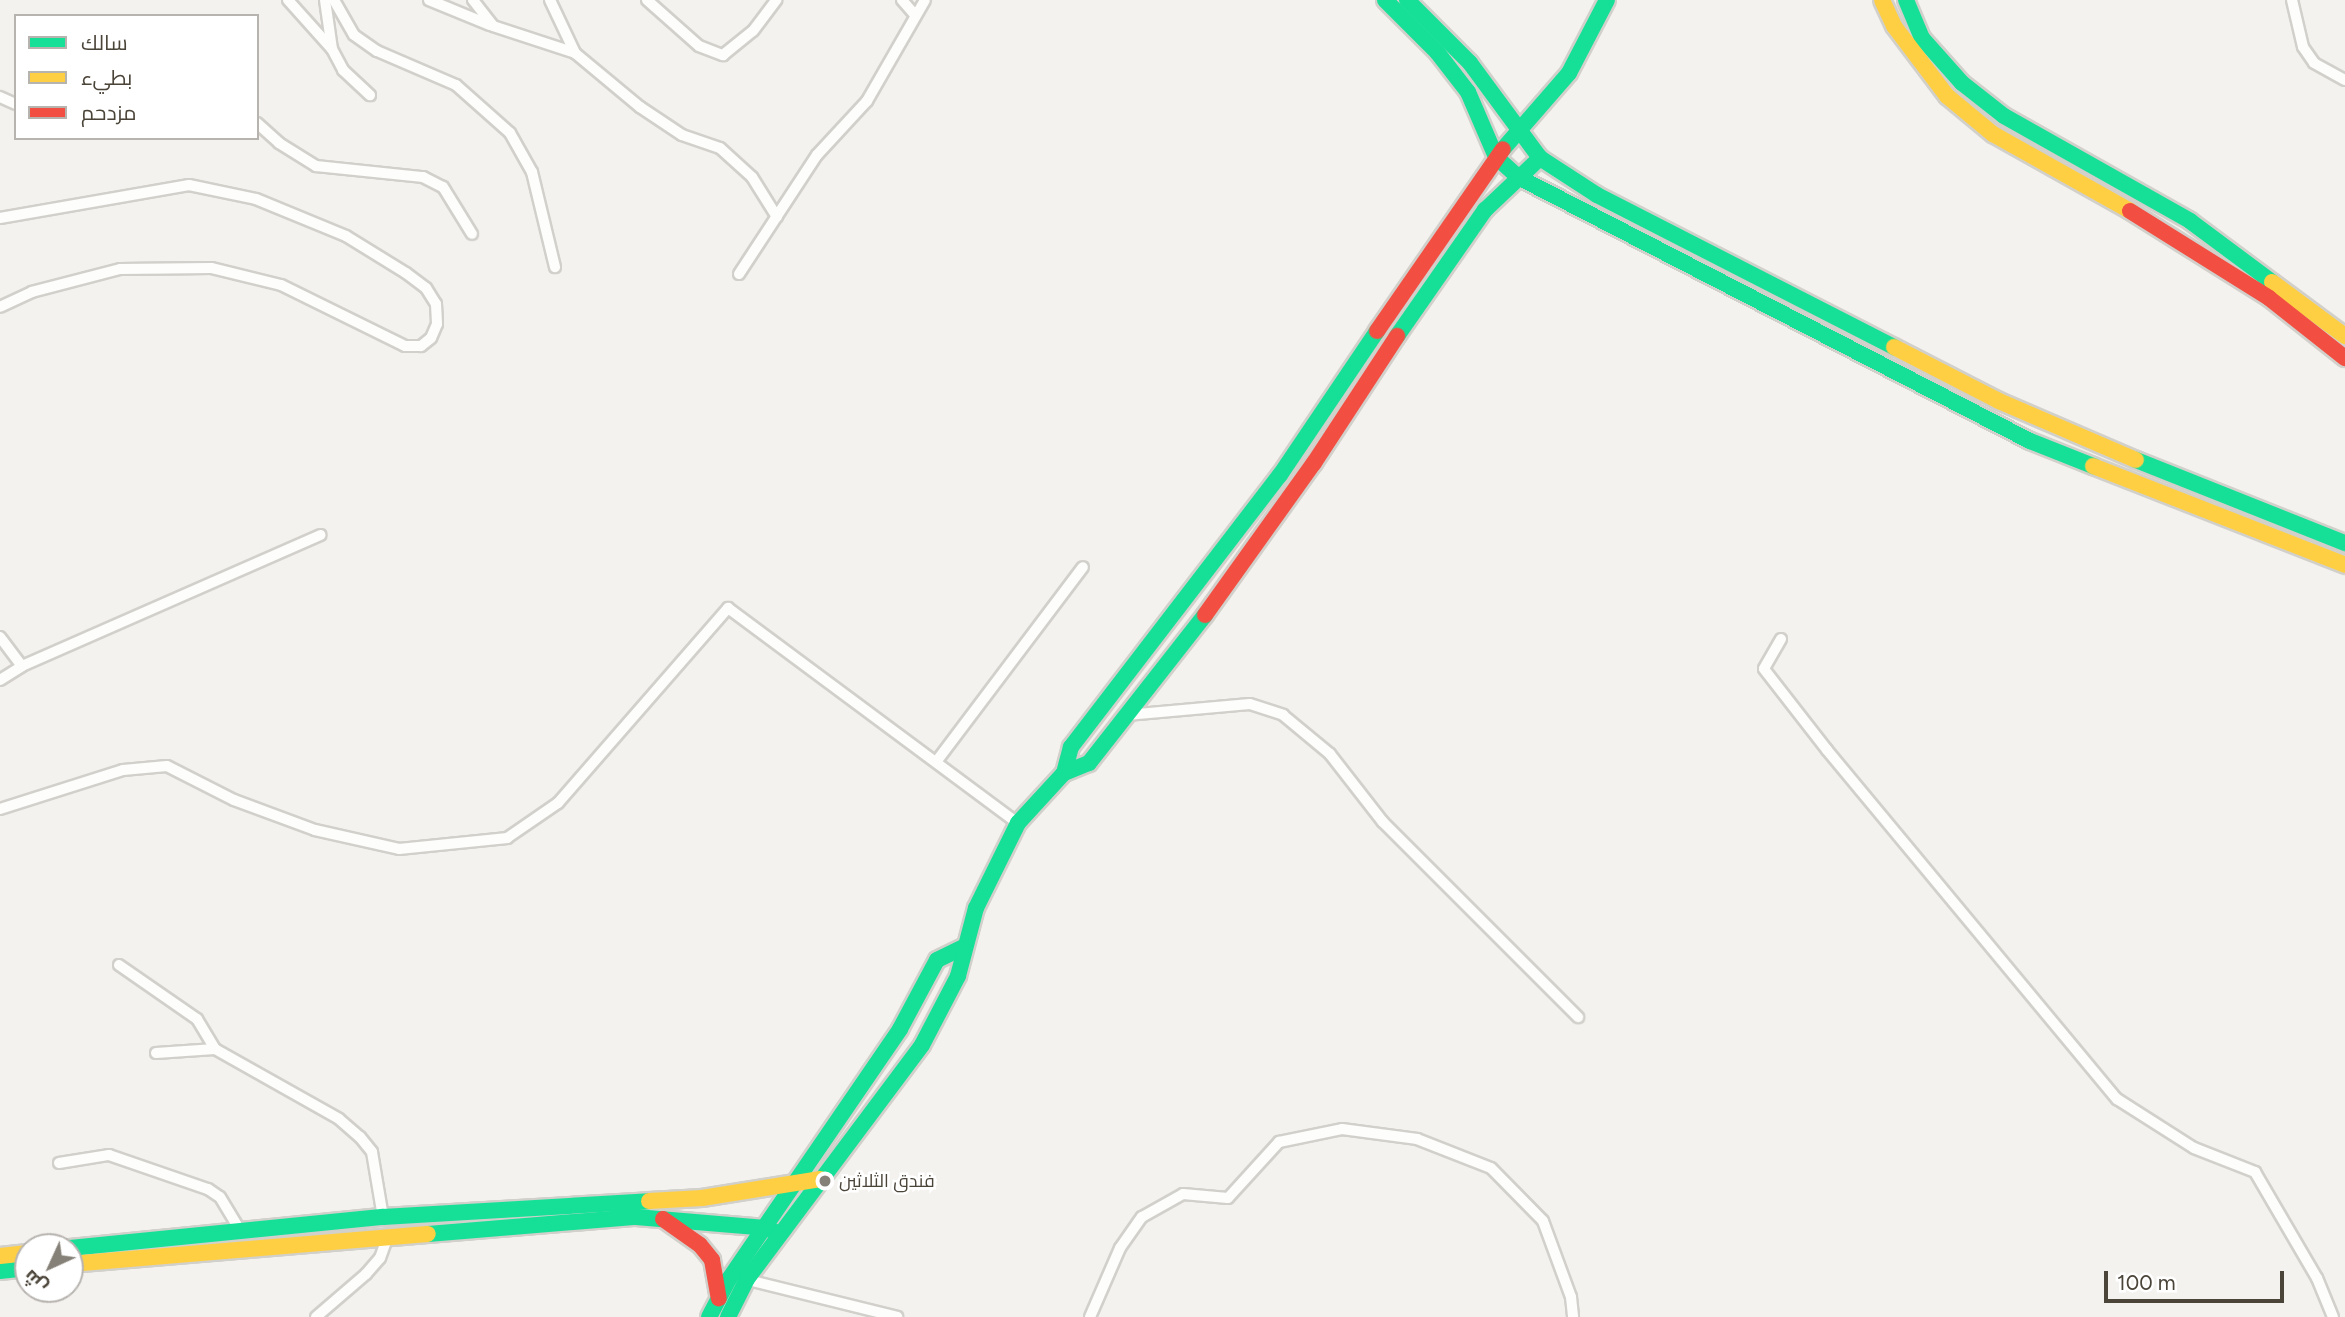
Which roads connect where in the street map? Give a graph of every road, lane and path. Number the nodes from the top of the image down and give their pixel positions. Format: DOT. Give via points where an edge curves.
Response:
graph roads {
  1 [pos="288,0"];
  2 [pos="325,0"];
  3 [pos="334,0"];
  4 [pos="429,0"];
  5 [pos="473,0"];
  6 [pos="550,0"];
  7 [pos="647,0"];
  8 [pos="776,0"];
  9 [pos="902,0"];
  10 [pos="925,0"];
  11 [pos="1385,0"];
  12 [pos="1407,0"];
  13 [pos="1607,0"];
  14 [pos="1882,0"];
  15 [pos="1906,0"];
  16 [pos="2292,0"];
  17 [pos="914,13"];
  18 [pos="493,26"];
  19 [pos="332,49"];
  20 [pos="575,53"];
  21 [pos="2345,80"];
  22 [pos="370,95"];
  23 [pos="259,125"];
  24 [pos="1518,131"];
  25 [pos="1496,157"];
  26 [pos="1540,158"];
  27 [pos="1518,177"];
  28 [pos="777,217"];
  29 [pos="0,218"];
  30 [pos="472,234"];
  31 [pos="555,267"];
  32 [pos="739,274"];
  33 [pos="0,307"];
  34 [pos="2345,336"];
  35 [pos="2345,358"];
  36 [pos="320,535"];
  37 [pos="2345,543"];
  38 [pos="2345,565"];
  39 [pos="1083,566"];
  40 [pos="0,637"];
  41 [pos="1781,639"];
  42 [pos="22,666"];
  43 [pos="0,680"];
  44 [pos="1127,715"];
  45 [pos="936,762"];
  46 [pos="1064,773"];
  47 [pos="0,809"];
  48 [pos="1018,823"];
  49 [pos="962,948"];
  50 [pos="119,965"];
  51 [pos="1578,1017"];
  52 [pos="215,1049"];
  53 [pos="156,1053"];
  54 [pos="59,1163"];
  55 [pos="820,1179"];
  56 [pos="797,1180"];
  57 [pos="383,1217"];
  58 [pos="661,1218"];
  59 [pos="240,1230"];
  60 [pos="773,1231"];
  61 [pos="388,1236"];
  62 [pos="84,1247"];
  63 [pos="84,1263"];
  64 [pos="729,1279"];
  65 [pos="747,1279"];
  66 [pos="719,1299"];
  67 [pos="871,1313"];
  68 [pos="316,1317"];
  69 [pos="709,1317"];
  70 [pos="728,1317"];
  71 [pos="897,1317"];
  72 [pos="1090,1317"];
  73 [pos="1573,1317"];
  74 [pos="2333,1317"];
  1 -- 19 [label="street"];
  2 -- 19 [label="street"];
  3 -- 31 [label="street" via="354,35 377,51 456,85 510,132 532,172"];
  4 -- 18 [label="street"];
  5 -- 18 [label="street"];
  6 -- 20 [label="street"];
  7 -- 8 [label="street" via="699,46 723,55 753,32"];
  9 -- 17 [label="street"];
  10 -- 17 [label="street"];
  11 -- 25 [label="street" via="1437,52 1468,92"];
  12 -- 24 [label="street" via="1470,62"];
  13 -- 24 [label="street" via="1569,73"];
  14 -- 35 [label="street" via="1894,26 1947,96 1993,134 2163,229 2269,298"];
  15 -- 34 [label="street" via="1922,38 1962,83 2004,116 2190,220"];
  16 -- 21 [label="street" via="2303,47 2314,63"];
  17 -- 28 [label="street" via="867,101 817,155"];
  18 -- 20 [label="street"];
  19 -- 22 [label="street" via="343,70"];
  20 -- 28 [label="street" via="682,135 720,148 752,177"];
  23 -- 30 [label="street" via="279,144 316,166 423,177 443,187"];
  24 -- 25 [label="street"];
  24 -- 26 [label="street"];
  25 -- 27 [label="street"];
  25 -- 46 [label="street" via="1280,475 1071,747"];
  26 -- 27 [label="street"];
  26 -- 37 [label="street" via="1597,195 1999,401 2230,500"];
  27 -- 38 [label="street" via="2030,441"];
  27 -- 44 [label="street" via="1485,210 1446,261 1314,463"];
  28 -- 32 [label="street"];
  29 -- 33 [label="street" via="189,184 256,199 346,236 406,272 426,288 436,304 437,324 421,346 405,346 281,285 211,268 120,269 32,292"];
  36 -- 42 [label="street"];
  39 -- 45 [label="street"];
  40 -- 42 [label="street"];
  41 -- 74 [label="street" via="1764,669 1827,750 2117,1099 2194,1148 2255,1172 2317,1278"];
  42 -- 43 [label="street"];
  44 -- 46 [label="street" via="1089,763"];
  44 -- 51 [label="street" via="1250,704 1283,715 1330,754 1382,822"];
  45 -- 47 [label="street" via="728,608 558,803 507,838 399,849 315,830 234,800 167,766 123,770"];
  45 -- 48 [label="street"];
  46 -- 48 [label="street"];
  48 -- 49 [label="street" via="990,873"];
  49 -- 55 [label="street" via="958,976 922,1045"];
  49 -- 56 [label="street" via="937,960 901,1029"];
  50 -- 52 [label="street" via="197,1019"];
  52 -- 53 [label="street"];
  52 -- 57 [label="street" via="339,1119 360,1137 372,1152"];
  54 -- 59 [label="street" via="109,1155 208,1189 220,1197"];
  55 -- 56 [label="street"];
  55 -- 60 [label="street"];
  56 -- 57 [label="street" via="702,1198"];
  56 -- 60 [label="street"];
  57 -- 59 [label="street"];
  58 -- 60 [label="street"];
  58 -- 61 [label="street"];
  58 -- 66 [label="street" via="700,1245 712,1260"];
  59 -- 62 [label="street"];
  60 -- 64 [label="street"];
  60 -- 65 [label="street"];
  61 -- 63 [label="street"];
  61 -- 68 [label="street" via="380,1258 366,1274"];
  64 -- 65 [label="street"];
  64 -- 66 [label="street"];
  65 -- 67 [label="street"];
  65 -- 70 [label="street"];
  66 -- 69 [label="street"];
  67 -- 71 [label="street"];
  72 -- 73 [label="street" via="1120,1248 1142,1217 1183,1194 1228,1198 1279,1142 1342,1129 1417,1139 1492,1168 1543,1221 1571,1297"];
}
